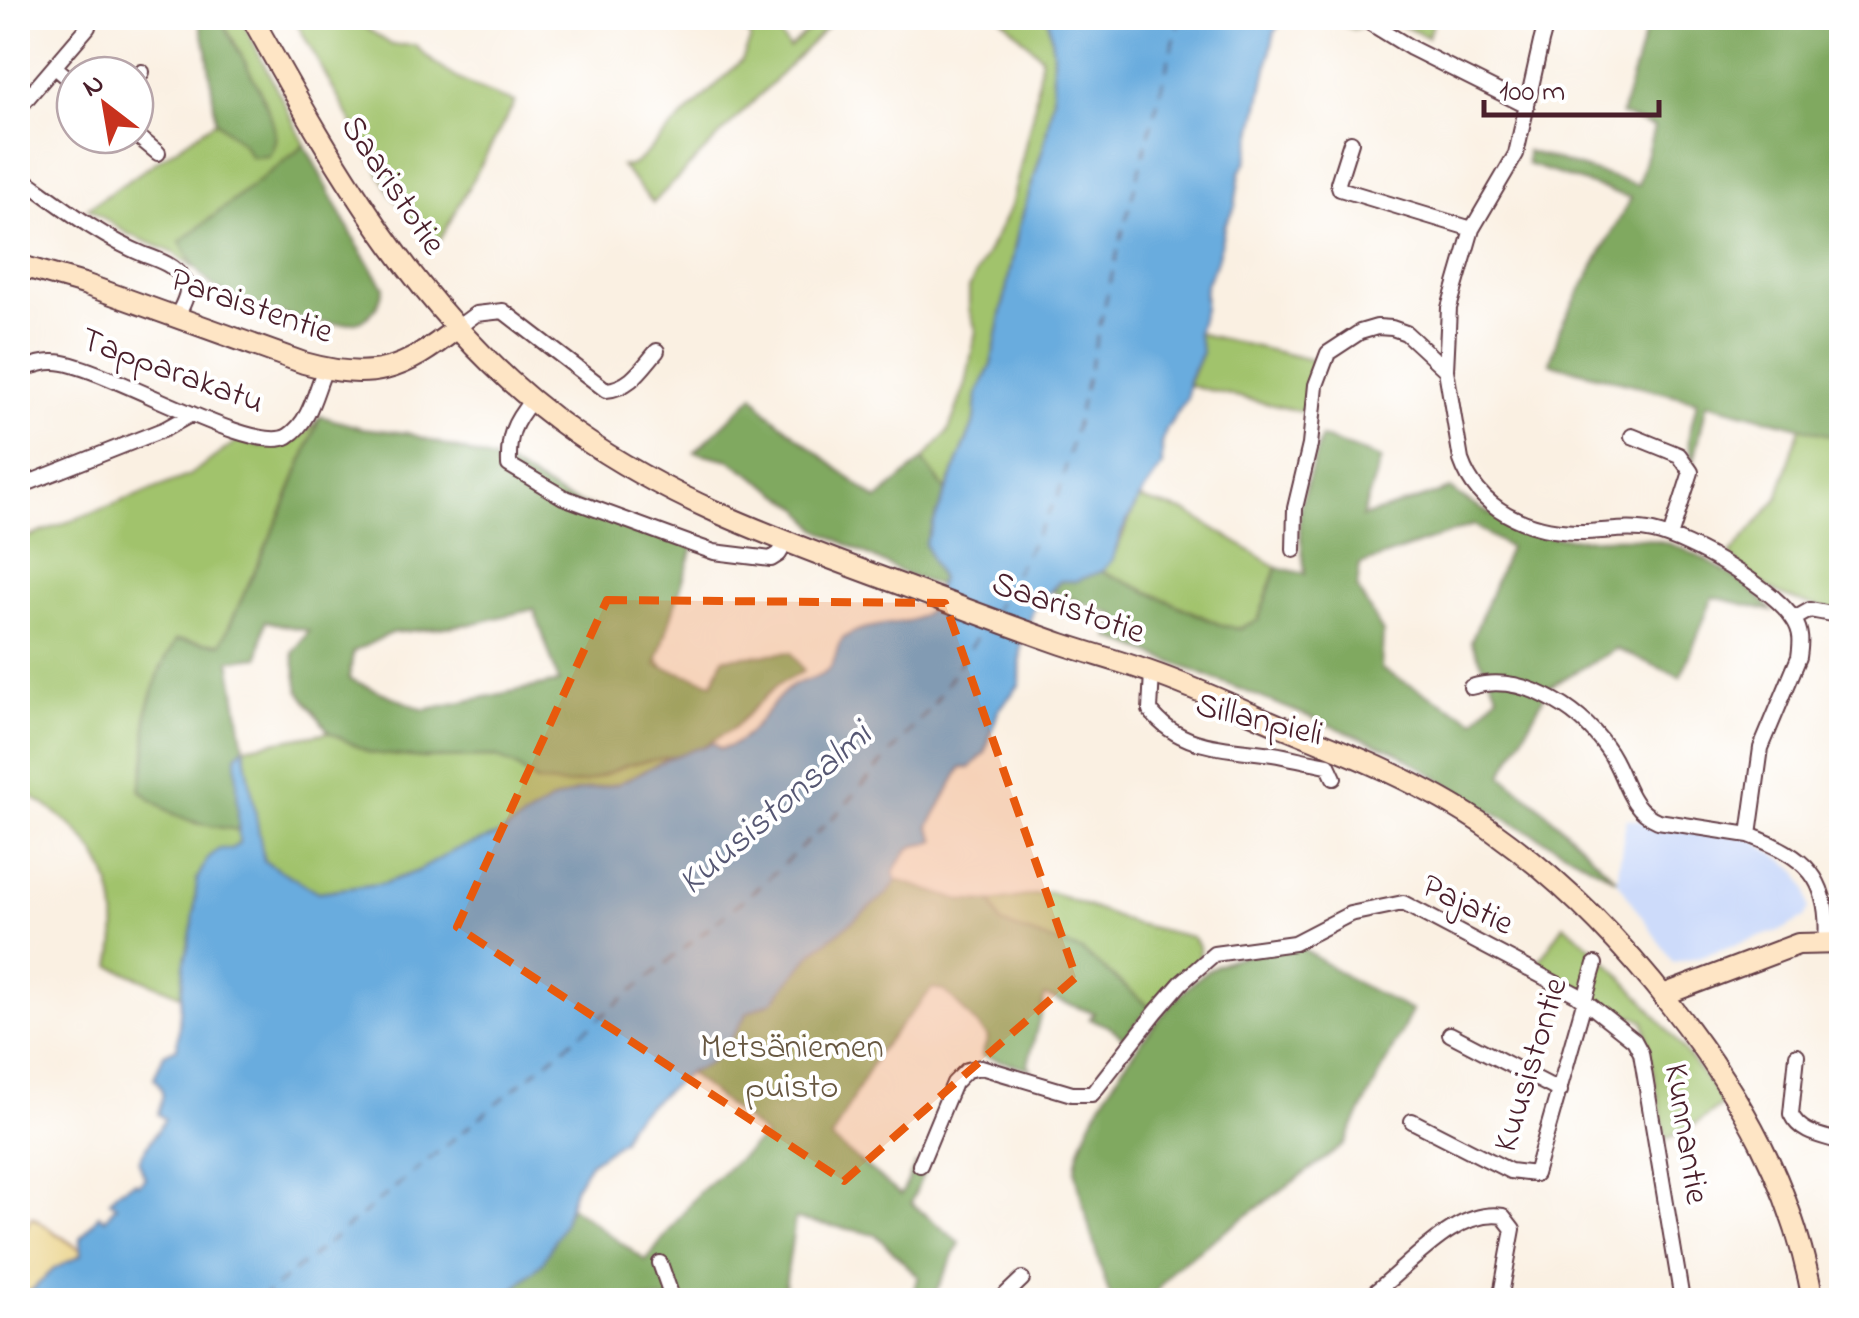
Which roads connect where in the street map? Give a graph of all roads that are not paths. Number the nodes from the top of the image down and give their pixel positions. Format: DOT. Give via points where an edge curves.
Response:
graph roads {
  1 [pos="252,18"];
  2 [pos="1362,18"];
  3 [pos="1556,18"];
  4 [pos="88,26"];
  5 [pos="65,55"];
  6 [pos="55,67"];
  7 [pos="1526,106"];
  8 [pos="18,109"];
  9 [pos="1350,142"];
  10 [pos="155,151"];
  11 [pos="158,153"];
  12 [pos="18,175"];
  13 [pos="1472,229"];
  14 [pos="18,265"];
  15 [pos="178,317"];
  16 [pos="457,328"];
  17 [pos="657,351"];
  18 [pos="325,369"];
  19 [pos="1446,370"];
  20 [pos="18,371"];
  21 [pos="532,400"];
  22 [pos="192,414"];
  23 [pos="1632,436"];
  24 [pos="18,488"];
  25 [pos="1670,537"];
  26 [pos="786,542"];
  27 [pos="1294,550"];
  28 [pos="1842,616"];
  29 [pos="1794,619"];
  30 [pos="1152,672"];
  31 [pos="1471,687"];
  32 [pos="1334,778"];
  33 [pos="1749,835"];
  34 [pos="1834,942"];
  35 [pos="1595,964"];
  36 [pos="1663,996"];
  37 [pos="1586,1002"];
  38 [pos="1450,1034"];
  39 [pos="1797,1055"];
  40 [pos="1560,1091"];
  41 [pos="1412,1122"];
  42 [pos="1842,1142"];
  43 [pos="920,1165"];
  44 [pos="660,1262"];
  45 [pos="1022,1279"];
  46 [pos="674,1300"];
  47 [pos="1000,1300"];
  48 [pos="1364,1300"];
  49 [pos="1500,1300"];
  50 [pos="1682,1300"];
  51 [pos="1813,1300"];
  1 -- 16 [label="main road, Saaristotie" via="397,258"];
  2 -- 7 [label="street"];
  3 -- 7 [label="street" via="1544,31"];
  4 -- 5 [label="street"];
  6 -- 8 [label="street"];
  7 -- 13 [label="street" via="1516,154"];
  9 -- 13 [label="street" via="1340,189"];
  10 -- 11 [label="street"];
  12 -- 15 [label="street" via="113,242 177,272 188,291"];
  13 -- 19 [label="street" via="1448,308"];
  14 -- 15 [label="main road, Paraistentie"];
  15 -- 18 [label="main road, Paraistentie"];
  16 -- 17 [label="street" via="476,314 503,311 606,390 631,381"];
  16 -- 18 [label="main road, Paraistentie" via="388,370"];
  16 -- 21 [label="main road, Saaristotie"];
  18 -- 22 [label="street, Tapparakatu" via="302,422 277,440"];
  19 -- 25 [label="street" via="1461,460 1488,504 1559,530 1627,529"];
  19 -- 27 [label="street" via="1392,328 1360,332 1328,353 1313,401"];
  20 -- 22 [label="street, Tapparakatu" via="67,364"];
  21 -- 26 [label="main road, Saaristotie" via="675,494"];
  21 -- 26 [label="street" via="512,424 509,465 563,497 714,552 771,560"];
  22 -- 24 [label="street"];
  23 -- 25 [label="street" via="1679,455 1691,472"];
  25 -- 29 [label="street" via="1722,563"];
  26 -- 30 [label="main road, Saaristotie"];
  28 -- 29 [label="street" via="1810,610"];
  29 -- 33 [label="street" via="1800,657 1761,748"];
  30 -- 32 [label="street, Sillanpieli" via="1150,710 1182,737 1202,746 1328,765"];
  30 -- 36 [label="main road, Saaristotie" via="1345,750 1458,808 1580,904"];
  31 -- 33 [label="street" via="1526,688 1567,710 1606,746 1633,802 1647,816"];
  33 -- 34 [label="street" via="1797,860 1822,888"];
  34 -- 36 [label="main road" via="1785,948"];
  35 -- 37 [label="street, Kuusistontie"];
  36 -- 51 [label="main road, Saaristotie" via="1732,1089 1767,1151"];
  37 -- 40 [label="street, Kuusistontie"];
  37 -- 43 [label="street, Pajatie" via="1402,902 1350,914 1294,943 1214,954 1156,1012 1092,1094 981,1067 960,1075"];
  37 -- 50 [label="street, Kunnantie" via="1641,1053"];
  38 -- 40 [label="street"];
  39 -- 42 [label="street" via="1794,1121"];
  40 -- 41 [label="street, Kuusistontie" via="1535,1174 1510,1171"];
  44 -- 46 [label="street"];
  45 -- 47 [label="street"];
  48 -- 49 [label="street" via="1450,1231 1489,1214 1503,1216 1513,1229"];
}
